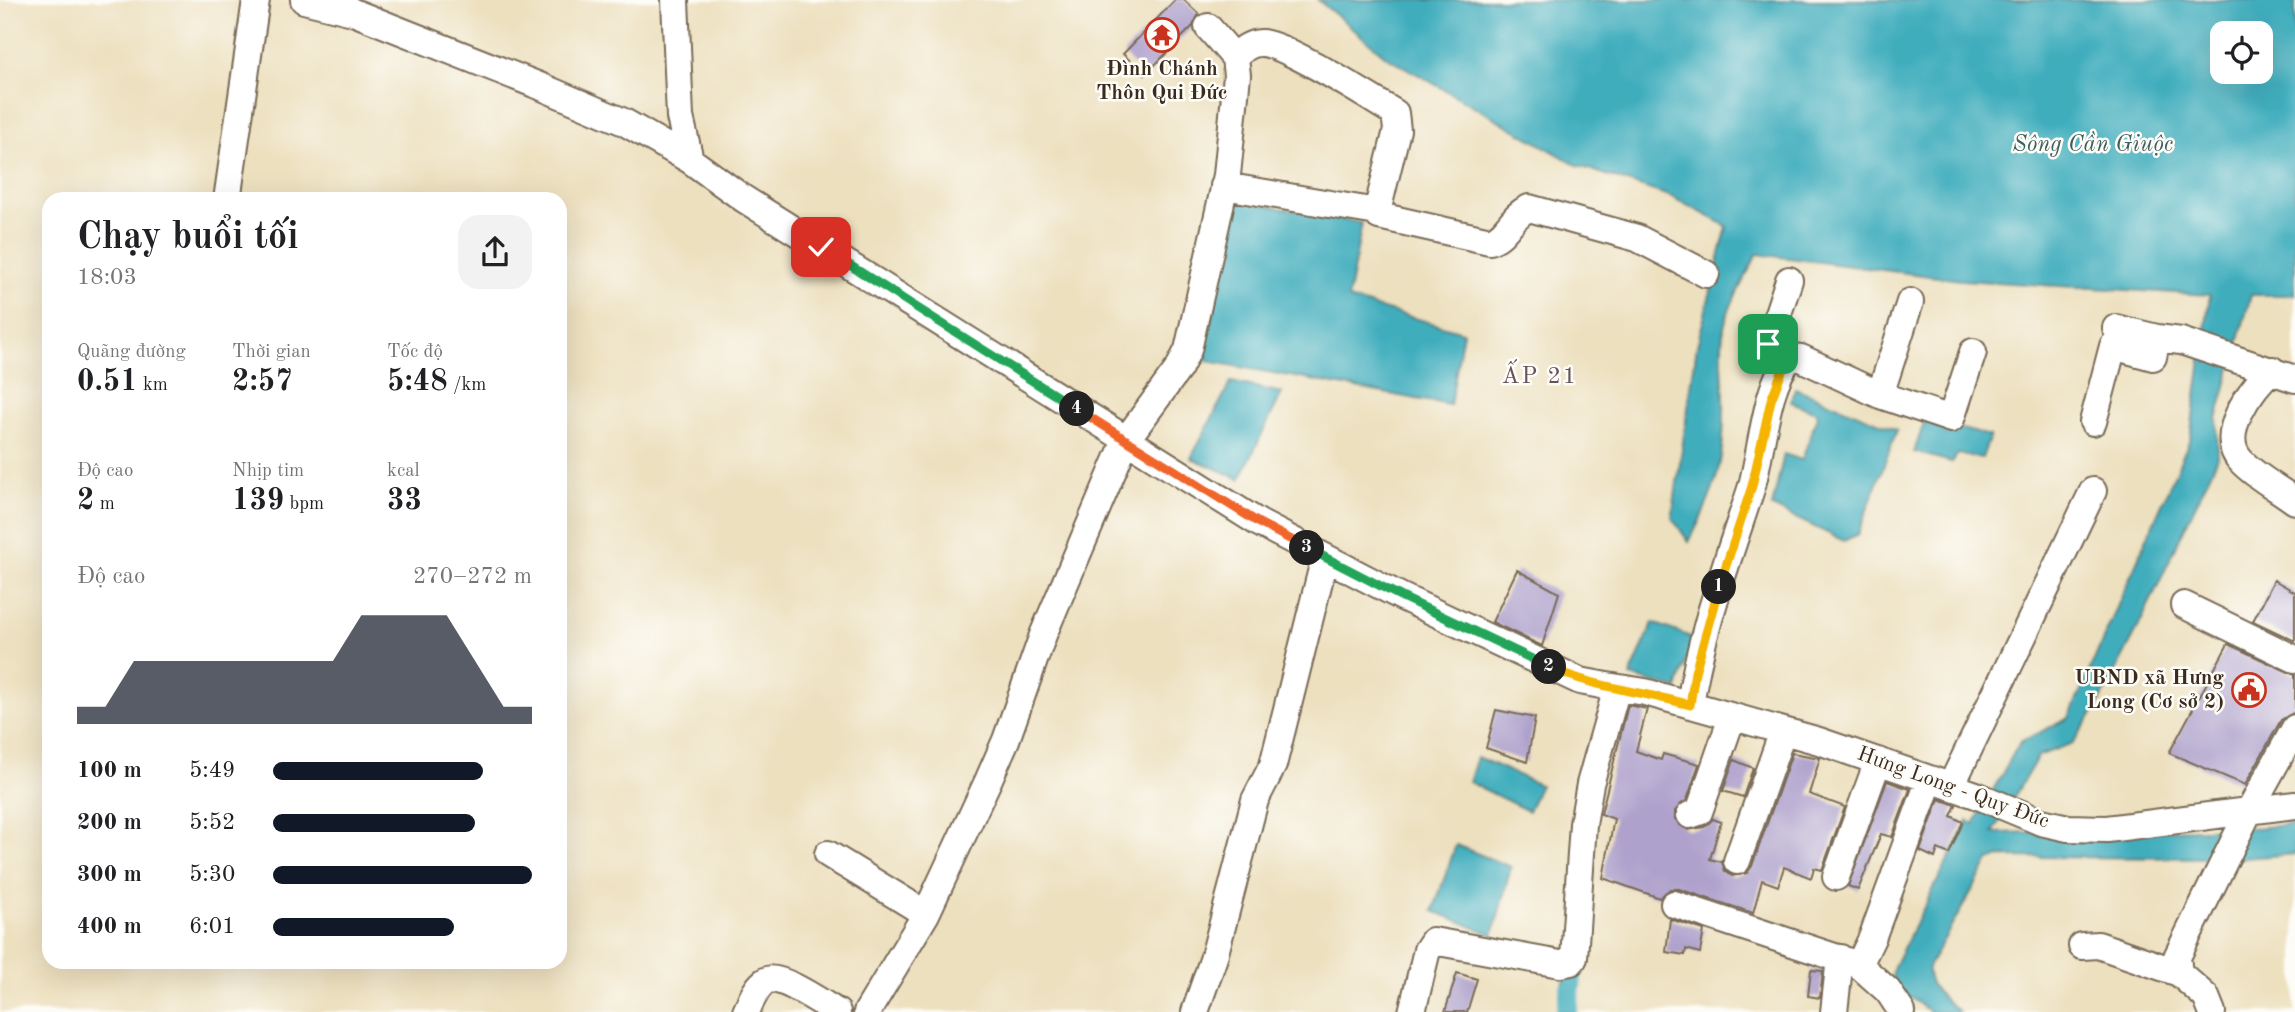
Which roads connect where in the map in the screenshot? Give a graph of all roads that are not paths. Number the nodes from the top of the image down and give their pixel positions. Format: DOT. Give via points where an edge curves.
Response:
graph roads {
  1 [pos="256,0"];
  2 [pos="304,0"];
  3 [pos="675,0"];
  4 [pos="1208,27"];
  5 [pos="1235,58"];
  6 [pos="690,160"];
  7 [pos="1224,186"];
  8 [pos="228,192"];
  9 [pos="1377,212"];
  10 [pos="1706,275"];
  11 [pos="1790,280"];
  12 [pos="1910,302"];
  13 [pos="2116,328"];
  14 [pos="2157,338"];
  15 [pos="1973,352"];
  16 [pos="1791,357"];
  17 [pos="2283,375"];
  18 [pos="1880,395"];
  19 [pos="2093,422"];
  20 [pos="1126,440"];
  21 [pos="2093,491"];
  22 [pos="2295,501"];
  23 [pos="1325,557"];
  24 [pos="2184,605"];
  25 [pos="2295,659"];
  26 [pos="1609,686"];
  27 [pos="1690,705"];
  28 [pos="1732,717"];
  29 [pos="2295,728"];
  30 [pos="1783,731"];
  31 [pos="1878,761"];
  32 [pos="1941,783"];
  33 [pos="2295,805"];
  34 [pos="2249,811"];
  35 [pos="1690,815"];
  36 [pos="828,854"];
  37 [pos="1737,861"];
  38 [pos="1836,877"];
  39 [pos="1674,904"];
  40 [pos="926,914"];
  41 [pos="2082,946"];
  42 [pos="1850,961"];
  43 [pos="2179,973"];
  44 [pos="746,1012"];
  45 [pos="836,1012"];
  46 [pos="867,1012"];
  47 [pos="1195,1012"];
  48 [pos="1412,1012"];
  49 [pos="1833,1012"];
  50 [pos="1902,1012"];
  51 [pos="2212,1012"];
  1 -- 8 [label="street"];
  2 -- 6 [label="street, Hưng Long - Quy Đức" via="353,12 542,87 624,122"];
  3 -- 6 [label="street" via="680,117"];
  4 -- 5 [label="street"];
  5 -- 7 [label="street"];
  5 -- 9 [label="street" via="1241,50 1262,43 1294,55 1395,113 1397,130"];
  6 -- 20 [label="street, Hưng Long - Quy Đức" via="744,199"];
  7 -- 9 [label="street"];
  7 -- 20 [label="street" via="1188,350"];
  9 -- 10 [label="street" via="1490,241 1499,238 1515,214 1529,208 1637,238"];
  11 -- 16 [label="street" via="1768,344"];
  12 -- 18 [label="street"];
  13 -- 14 [label="street"];
  14 -- 17 [label="street" via="2181,341"];
  14 -- 19 [label="street" via="2154,358 2113,346"];
  15 -- 18 [label="street" via="1951,419"];
  16 -- 18 [label="street"];
  16 -- 27 [label="street" via="1771,400 1752,486 1702,645"];
  17 -- 22 [label="street" via="2256,383 2245,400 2234,443 2241,462"];
  20 -- 23 [label="street, Hưng Long - Quy Đức" via="1259,523"];
  20 -- 40 [label="street" via="1043,635 1006,740"];
  21 -- 32 [label="street"];
  23 -- 26 [label="street, Hưng Long - Quy Đức" via="1580,681"];
  23 -- 47 [label="street" via="1273,765 1255,800"];
  24 -- 25 [label="street"];
  26 -- 27 [label="street, Hưng Long - Quy Đức"];
  26 -- 48 [label="street" via="1583,824 1574,958 1560,964 1433,942"];
  27 -- 28 [label="street, Hưng Long - Quy Đức"];
  28 -- 30 [label="street, Hưng Long - Quy Đức"];
  28 -- 35 [label="street" via="1699,812"];
  29 -- 34 [label="street"];
  30 -- 31 [label="street, Hưng Long - Quy Đức"];
  30 -- 37 [label="street"];
  31 -- 32 [label="street, Hưng Long - Quy Đức"];
  31 -- 38 [label="street"];
  32 -- 34 [label="street, Hưng Long - Quy Đức" via="2068,828 2107,829"];
  32 -- 42 [label="street" via="1872,938"];
  33 -- 34 [label="street, Hưng Long - Quy Đức"];
  34 -- 43 [label="street" via="2177,957"];
  36 -- 40 [label="street"];
  39 -- 42 [label="street"];
  40 -- 46 [label="street"];
  41 -- 43 [label="street" via="2098,945"];
  42 -- 49 [label="street"];
  42 -- 50 [label="street" via="1888,991"];
  43 -- 51 [label="street" via="2206,997"];
  44 -- 45 [label="street" via="756,990 773,979"];
}
